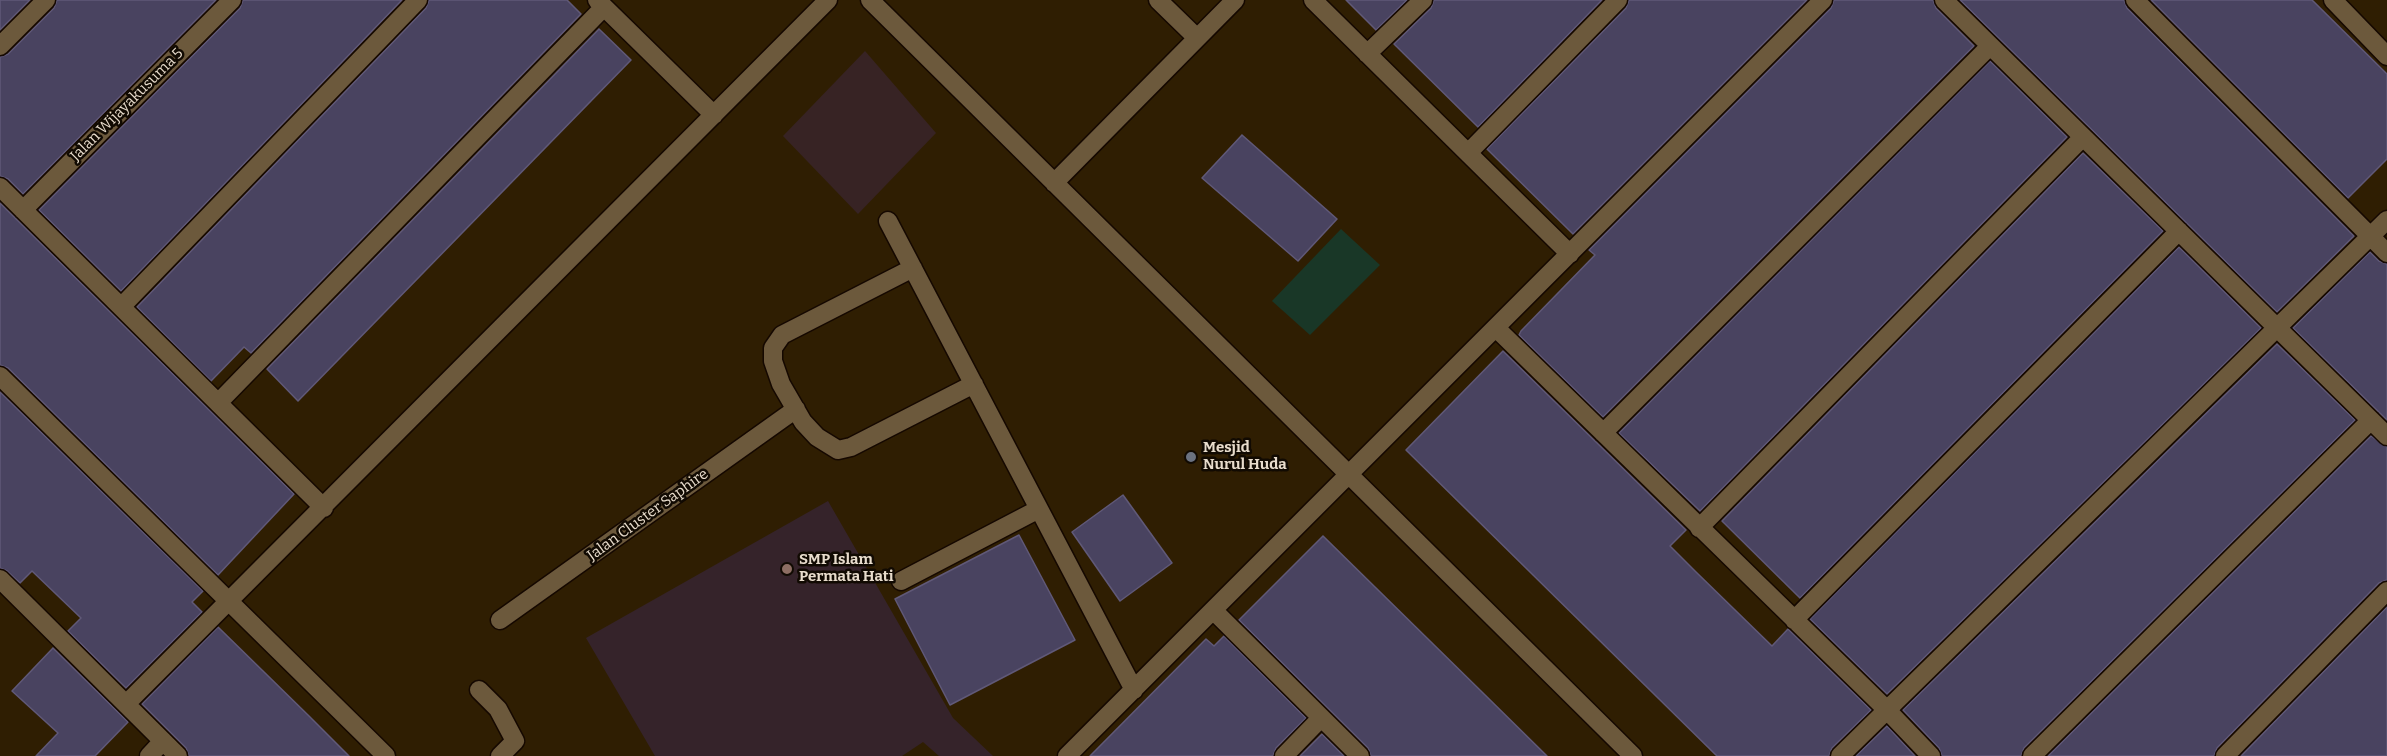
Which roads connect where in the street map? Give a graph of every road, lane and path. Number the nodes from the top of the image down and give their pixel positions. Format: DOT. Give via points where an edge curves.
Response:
graph roads {
  1 [pos="46,0"];
  2 [pos="232,0"];
  3 [pos="418,0"];
  4 [pos="828,0"];
  5 [pos="870,0"];
  6 [pos="1158,0"];
  7 [pos="1235,0"];
  8 [pos="1313,0"];
  9 [pos="1423,0"];
  10 [pos="1618,0"];
  11 [pos="1822,0"];
  12 [pos="1944,0"];
  13 [pos="2135,0"];
  14 [pos="2333,0"];
  15 [pos="600,4"];
  16 [pos="1197,38"];
  17 [pos="0,46"];
  18 [pos="1990,46"];
  19 [pos="1367,54"];
  20 [pos="2387,56"];
  21 [pos="714,115"];
  22 [pos="2083,137"];
  23 [pos="1468,153"];
  24 [pos="1054,183"];
  25 [pos="0,187"];
  26 [pos="23,210"];
  27 [pos="888,220"];
  28 [pos="2387,220"];
  29 [pos="2179,231"];
  30 [pos="2370,237"];
  31 [pos="2387,253"];
  32 [pos="1570,254"];
  33 [pos="913,268"];
  34 [pos="121,307"];
  35 [pos="1496,328"];
  36 [pos="2278,329"];
  37 [pos="0,376"];
  38 [pos="974,384"];
  39 [pos="218,403"];
  40 [pos="796,410"];
  41 [pos="2371,420"];
  42 [pos="1603,433"];
  43 [pos="2387,436"];
  44 [pos="1348,477"];
  45 [pos="324,508"];
  46 [pos="1039,509"];
  47 [pos="1699,528"];
  48 [pos="0,579"];
  49 [pos="901,581"];
  50 [pos="2387,591"];
  51 [pos="230,603"];
  52 [pos="1214,611"];
  53 [pos="500,620"];
  54 [pos="1794,621"];
  55 [pos="479,690"];
  56 [pos="1134,690"];
  57 [pos="126,704"];
  58 [pos="1886,709"];
  59 [pos="1321,718"];
  60 [pos="163,741"];
  61 [pos="149,756"];
  62 [pos="178,756"];
  63 [pos="386,756"];
  64 [pos="500,756"];
  65 [pos="1067,756"];
  66 [pos="1284,756"];
  67 [pos="1360,756"];
  68 [pos="1633,756"];
  69 [pos="1840,756"];
  70 [pos="1930,756"];
  71 [pos="2032,756"];
  72 [pos="2225,756"];
  1 -- 17 [label="street"];
  2 -- 26 [label="street, Jalan Wijayakusuma 5"];
  3 -- 34 [label="street"];
  4 -- 21 [label="street"];
  5 -- 24 [label="street"];
  6 -- 16 [label="street"];
  7 -- 16 [label="street"];
  8 -- 19 [label="street"];
  9 -- 19 [label="street"];
  10 -- 23 [label="street"];
  11 -- 32 [label="street"];
  12 -- 18 [label="street"];
  13 -- 30 [label="street"];
  14 -- 20 [label="street"];
  15 -- 21 [label="street"];
  15 -- 39 [label="street"];
  16 -- 24 [label="street"];
  18 -- 22 [label="street"];
  18 -- 42 [label="street"];
  19 -- 23 [label="street"];
  21 -- 45 [label="street"];
  22 -- 29 [label="street"];
  22 -- 47 [label="street"];
  23 -- 32 [label="street"];
  24 -- 44 [label="street"];
  25 -- 26 [label="street"];
  26 -- 34 [label="street"];
  27 -- 33 [label="street"];
  28 -- 30 [label="street"];
  29 -- 36 [label="street"];
  29 -- 54 [label="street"];
  30 -- 31 [label="street"];
  30 -- 36 [label="street"];
  32 -- 35 [label="street"];
  33 -- 38 [label="street"];
  33 -- 40 [label="street" via="782,335 773,348 773,361"];
  34 -- 39 [label="street"];
  35 -- 42 [label="street"];
  35 -- 44 [label="street"];
  36 -- 41 [label="street"];
  36 -- 58 [label="street"];
  37 -- 51 [label="street"];
  38 -- 40 [label="street" via="838,450 817,437"];
  38 -- 46 [label="street"];
  39 -- 45 [label="street"];
  40 -- 53 [label="street, Jalan Cluster Saphire"];
  41 -- 43 [label="street"];
  41 -- 71 [label="street"];
  42 -- 47 [label="street"];
  44 -- 52 [label="street"];
  44 -- 68 [label="street"];
  45 -- 51 [label="street"];
  46 -- 49 [label="street"];
  46 -- 56 [label="street"];
  47 -- 54 [label="street"];
  48 -- 57 [label="street"];
  50 -- 72 [label="street"];
  51 -- 57 [label="street"];
  51 -- 63 [label="street"];
  52 -- 56 [label="street"];
  52 -- 59 [label="street"];
  54 -- 58 [label="street"];
  55 -- 64 [label="street" via="498,710 515,741"];
  56 -- 65 [label="street"];
  57 -- 60 [label="street"];
  58 -- 69 [label="street"];
  58 -- 70 [label="street"];
  59 -- 66 [label="street"];
  59 -- 67 [label="street"];
  60 -- 61 [label="street"];
  60 -- 62 [label="street"];
}
